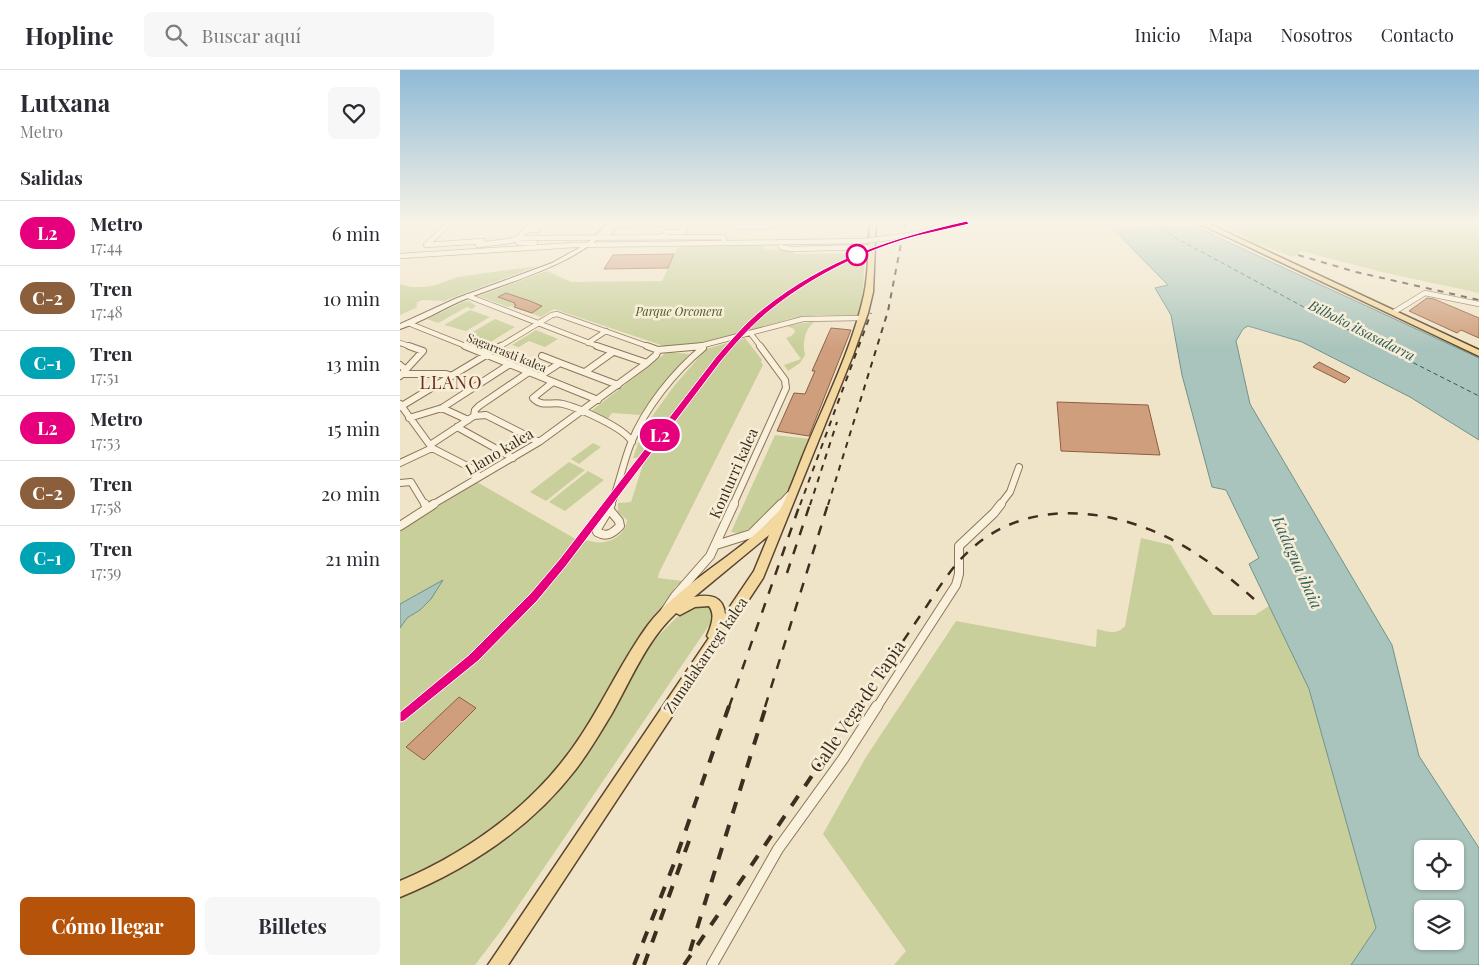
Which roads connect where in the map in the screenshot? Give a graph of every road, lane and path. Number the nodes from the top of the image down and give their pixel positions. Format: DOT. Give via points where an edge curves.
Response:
graph roads {
  1 [pos="552,265"];
  2 [pos="870,265"];
  3 [pos="1288,265"];
  4 [pos="468,296"];
  5 [pos="1479,304"];
  6 [pos="1394,312"];
  7 [pos="862,318"];
  8 [pos="408,323"];
  9 [pos="538,324"];
  10 [pos="400,327"];
  11 [pos="606,331"];
  12 [pos="751,334"];
  13 [pos="400,342"];
  14 [pos="588,343"];
  15 [pos="708,345"];
  16 [pos="684,349"];
  17 [pos="658,350"];
  18 [pos="613,352"];
  19 [pos="1479,353"];
  20 [pos="485,355"];
  21 [pos="694,355"];
  22 [pos="542,356"];
  23 [pos="560,363"];
  24 [pos="647,363"];
  25 [pos="510,364"];
  26 [pos="400,365"];
  27 [pos="529,372"];
  28 [pos="585,372"];
  29 [pos="403,373"];
  30 [pos="452,376"];
  31 [pos="540,376"];
  32 [pos="553,382"];
  33 [pos="618,385"];
  34 [pos="598,400"];
  35 [pos="400,405"];
  36 [pos="442,408"];
  37 [pos="582,412"];
  38 [pos="474,416"];
  39 [pos="409,418"];
  40 [pos="468,420"];
  41 [pos="642,423"];
  42 [pos="457,427"];
  43 [pos="625,433"];
  44 [pos="539,442"];
  45 [pos="632,442"];
  46 [pos="431,446"];
  47 [pos="513,458"];
  48 [pos="400,463"];
  49 [pos="1020,467"];
  50 [pos="474,481"];
  51 [pos="400,482"];
  52 [pos="795,484"];
  53 [pos="427,508"];
  54 [pos="609,509"];
  55 [pos="400,526"];
  56 [pos="721,534"];
  57 [pos="734,539"];
  58 [pos="716,544"];
  59 [pos="660,622"];
  60 [pos="711,646"];
  61 [pos="400,889"];
  62 [pos="497,965"];
  63 [pos="712,965"];
  1 -- 4 [label="street"];
  2 -- 7 [label="main road, Zumalakarregi kalea" via="869,291"];
  3 -- 6 [label="main road"];
  4 -- 8 [label="street"];
  4 -- 9 [label="street"];
  5 -- 6 [label="street" via="1425,293"];
  6 -- 19 [label="main road"];
  7 -- 12 [label="street" via="803,319"];
  7 -- 52 [label="main road, Zumalakarregi kalea"];
  8 -- 10 [label="street"];
  8 -- 20 [label="street, Sagarrasti kalea"];
  9 -- 11 [label="street" via="557,314"];
  9 -- 14 [label="street"];
  9 -- 20 [label="street"];
  11 -- 14 [label="street"];
  11 -- 17 [label="street"];
  12 -- 15 [label="street"];
  12 -- 56 [label="street, Konturri kalea" via="785,380 786,388"];
  13 -- 29 [label="street" via="423,351"];
  14 -- 18 [label="street"];
  15 -- 16 [label="street"];
  15 -- 21 [label="street"];
  16 -- 17 [label="street"];
  16 -- 21 [label="street"];
  17 -- 24 [label="street, Llano kalea"];
  18 -- 24 [label="street"];
  18 -- 28 [label="street"];
  20 -- 25 [label="street, Sagarrasti kalea"];
  20 -- 30 [label="street"];
  21 -- 41 [label="street"];
  22 -- 23 [label="street"];
  23 -- 28 [label="street"];
  23 -- 31 [label="street"];
  24 -- 33 [label="street, Llano kalea"];
  25 -- 27 [label="street, Sagarrasti kalea"];
  25 -- 36 [label="street"];
  26 -- 29 [label="street"];
  27 -- 31 [label="street, Sagarrasti kalea"];
  27 -- 38 [label="street" via="479,406"];
  28 -- 33 [label="street"];
  29 -- 30 [label="street"];
  30 -- 35 [label="street"];
  31 -- 32 [label="street, Sagarrasti kalea"];
  32 -- 34 [label="street, Sagarrasti kalea"];
  32 -- 37 [label="street" via="536,394 535,401 545,405 561,403"];
  33 -- 34 [label="street, Llano kalea"];
  34 -- 37 [label="street, Llano kalea"];
  35 -- 39 [label="street"];
  36 -- 39 [label="street"];
  36 -- 40 [label="street"];
  37 -- 43 [label="street"];
  37 -- 44 [label="street, Llano kalea"];
  38 -- 40 [label="street"];
  38 -- 44 [label="street" via="486,415"];
  39 -- 46 [label="street"];
  40 -- 42 [label="street"];
  41 -- 43 [label="street"];
  41 -- 45 [label="street"];
  42 -- 46 [label="street"];
  42 -- 47 [label="street"];
  43 -- 45 [label="street"];
  44 -- 47 [label="street, Llano kalea"];
  45 -- 54 [label="street"];
  46 -- 48 [label="street"];
  46 -- 50 [label="street" via="473,469 476,474"];
  47 -- 50 [label="street, Llano kalea"];
  49 -- 63 [label="street, Calle Vega de Tapia" via="1010,492 994,513 960,546 961,570 956,585 843,759 778,849"];
  50 -- 53 [label="street, Llano kalea"];
  51 -- 53 [label="street" via="410,482"];
  52 -- 57 [label="street" via="751,534"];
  52 -- 59 [label="main road" via="781,515 755,543"];
  52 -- 60 [label="main road, Zumalakarregi kalea" via="760,574"];
  53 -- 55 [label="street, Llano kalea"];
  56 -- 57 [label="street"];
  56 -- 58 [label="street, Konturri kalea"];
  57 -- 58 [label="street"];
  58 -- 59 [label="street, Konturri kalea" via="703,568 670,600"];
  59 -- 60 [label="main road" via="686,604 712,601 718,608 719,620"];
  59 -- 61 [label="main road" via="571,763 548,791 485,843 450,865"];
  60 -- 62 [label="main road, Zumalakarregi kalea"];
}
